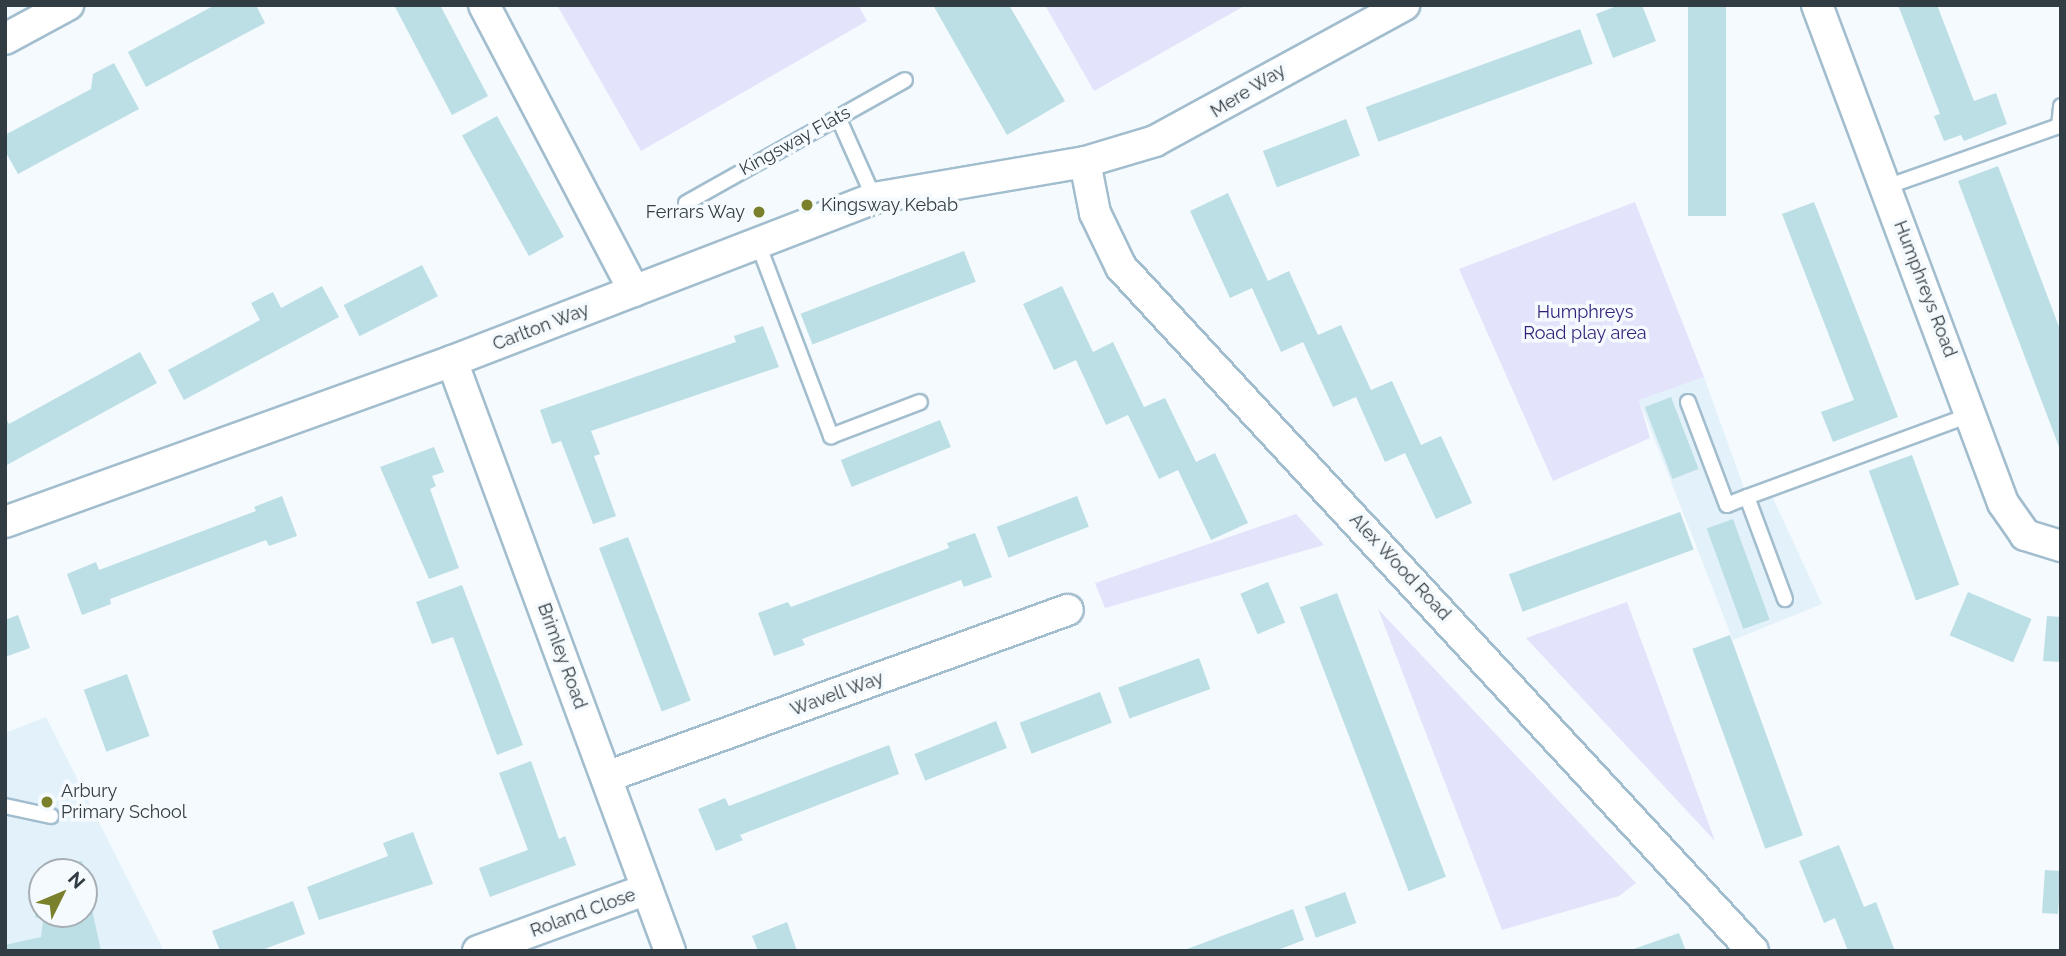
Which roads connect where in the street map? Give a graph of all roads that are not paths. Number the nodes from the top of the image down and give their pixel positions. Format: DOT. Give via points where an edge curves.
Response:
graph roads {
  1 [pos="68,5"];
  2 [pos="484,5"];
  3 [pos="1817,5"];
  4 [pos="1394,7"];
  5 [pos="5,39"];
  6 [pos="905,80"];
  7 [pos="2061,106"];
  8 [pos="838,117"];
  9 [pos="1085,162"];
  10 [pos="1886,187"];
  11 [pos="874,198"];
  12 [pos="686,203"];
  13 [pos="757,241"];
  14 [pos="634,291"];
  15 [pos="452,361"];
  16 [pos="920,402"];
  17 [pos="1688,402"];
  18 [pos="1973,414"];
  19 [pos="1747,497"];
  20 [pos="5,522"];
  21 [pos="2061,546"];
  22 [pos="1785,599"];
  23 [pos="1068,610"];
  24 [pos="606,777"];
  25 [pos="5,806"];
  26 [pos="51,816"];
  27 [pos="648,889"];
  28 [pos="478,951"];
  29 [pos="670,951"];
  30 [pos="1753,951"];
  1 -- 5 [label="street"];
  2 -- 14 [label="street"];
  3 -- 10 [label="street, Humphreys Road"];
  4 -- 9 [label="street, Mere Way" via="1316,48 1203,119"];
  6 -- 8 [label="lane, Kingsway Flats"];
  7 -- 10 [label="lane" via="2059,126"];
  8 -- 11 [label="lane"];
  8 -- 12 [label="lane, Kingsway Flats"];
  9 -- 11 [label="street, Carlton Way"];
  9 -- 30 [label="street, Alex Wood Road" via="1095,214 1121,267"];
  10 -- 18 [label="street, Humphreys Road"];
  11 -- 13 [label="street, Carlton Way"];
  13 -- 14 [label="street, Carlton Way"];
  13 -- 16 [label="lane" via="831,436"];
  14 -- 15 [label="street, Carlton Way"];
  15 -- 20 [label="street, Carlton Way"];
  15 -- 24 [label="street, Brimley Road"];
  17 -- 19 [label="lane" via="1727,505"];
  18 -- 19 [label="lane"];
  18 -- 21 [label="street, Humphreys Road" via="2012,521 2025,535"];
  19 -- 22 [label="lane"];
  23 -- 24 [label="street, Wavell Way"];
  24 -- 27 [label="street, Brimley Road"];
  25 -- 26 [label="lane"];
  27 -- 28 [label="street, Roland Close"];
  27 -- 29 [label="street, Brimley Road"];
}
